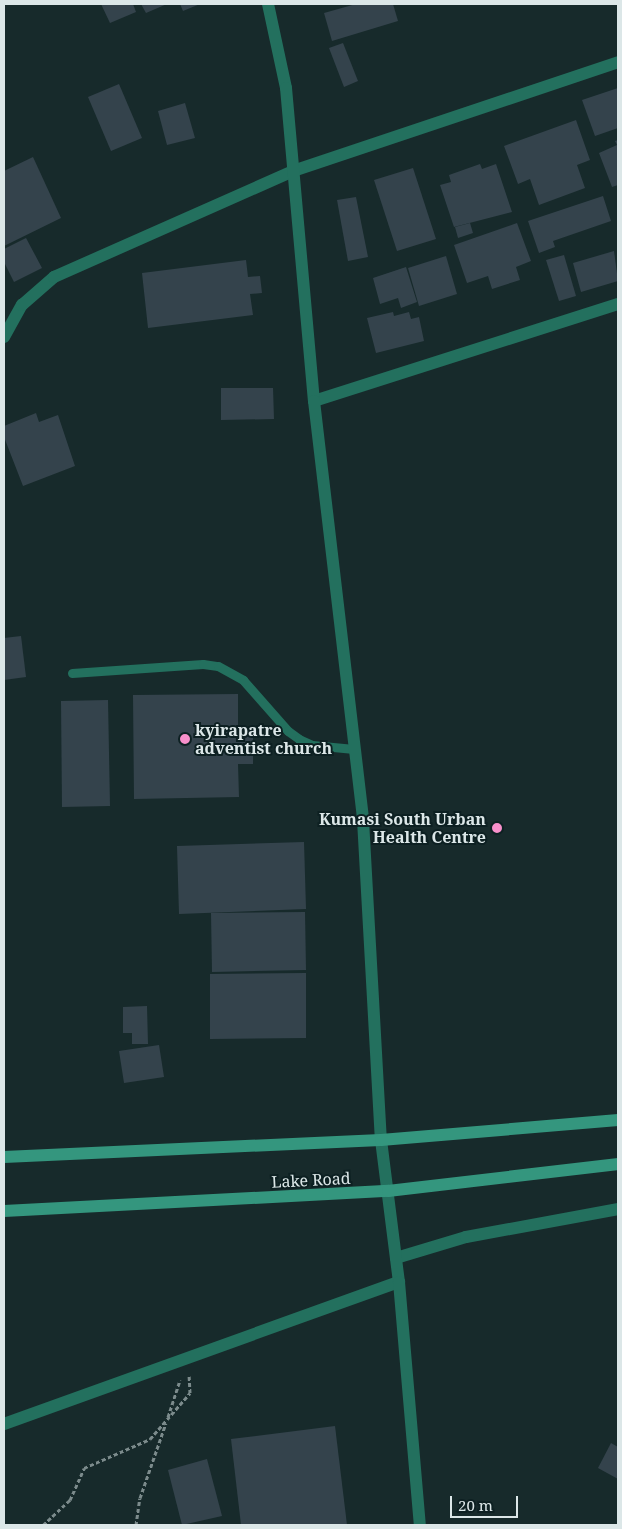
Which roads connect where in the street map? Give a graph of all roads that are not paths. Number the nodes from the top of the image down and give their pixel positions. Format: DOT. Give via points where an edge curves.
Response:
graph roads {
  1 [pos="268,4"];
  2 [pos="618,62"];
  3 [pos="293,171"];
  4 [pos="618,304"];
  5 [pos="4,337"];
  6 [pos="314,401"];
  7 [pos="72,673"];
  8 [pos="354,749"];
  9 [pos="618,1120"];
  10 [pos="381,1140"];
  11 [pos="4,1157"];
  12 [pos="618,1164"];
  13 [pos="388,1191"];
  14 [pos="618,1209"];
  15 [pos="4,1212"];
  16 [pos="396,1258"];
  17 [pos="399,1282"];
  18 [pos="4,1424"];
  19 [pos="420,1525"];
  1 -- 3 [label="street" via="286,88"];
  2 -- 3 [label="street"];
  3 -- 5 [label="street" via="54,277 22,305"];
  3 -- 6 [label="street"];
  4 -- 6 [label="street"];
  6 -- 8 [label="street"];
  7 -- 8 [label="lane" via="202,664 218,666 243,680 299,739 312,745"];
  8 -- 10 [label="street" via="363,820"];
  9 -- 10 [label="main road"];
  10 -- 11 [label="main road"];
  10 -- 13 [label="street"];
  12 -- 13 [label="main road, Lake Road"];
  13 -- 15 [label="main road, Lake Road"];
  13 -- 16 [label="street"];
  14 -- 16 [label="street" via="466,1237"];
  16 -- 17 [label="street"];
  17 -- 18 [label="street"];
  17 -- 19 [label="street"];
}
